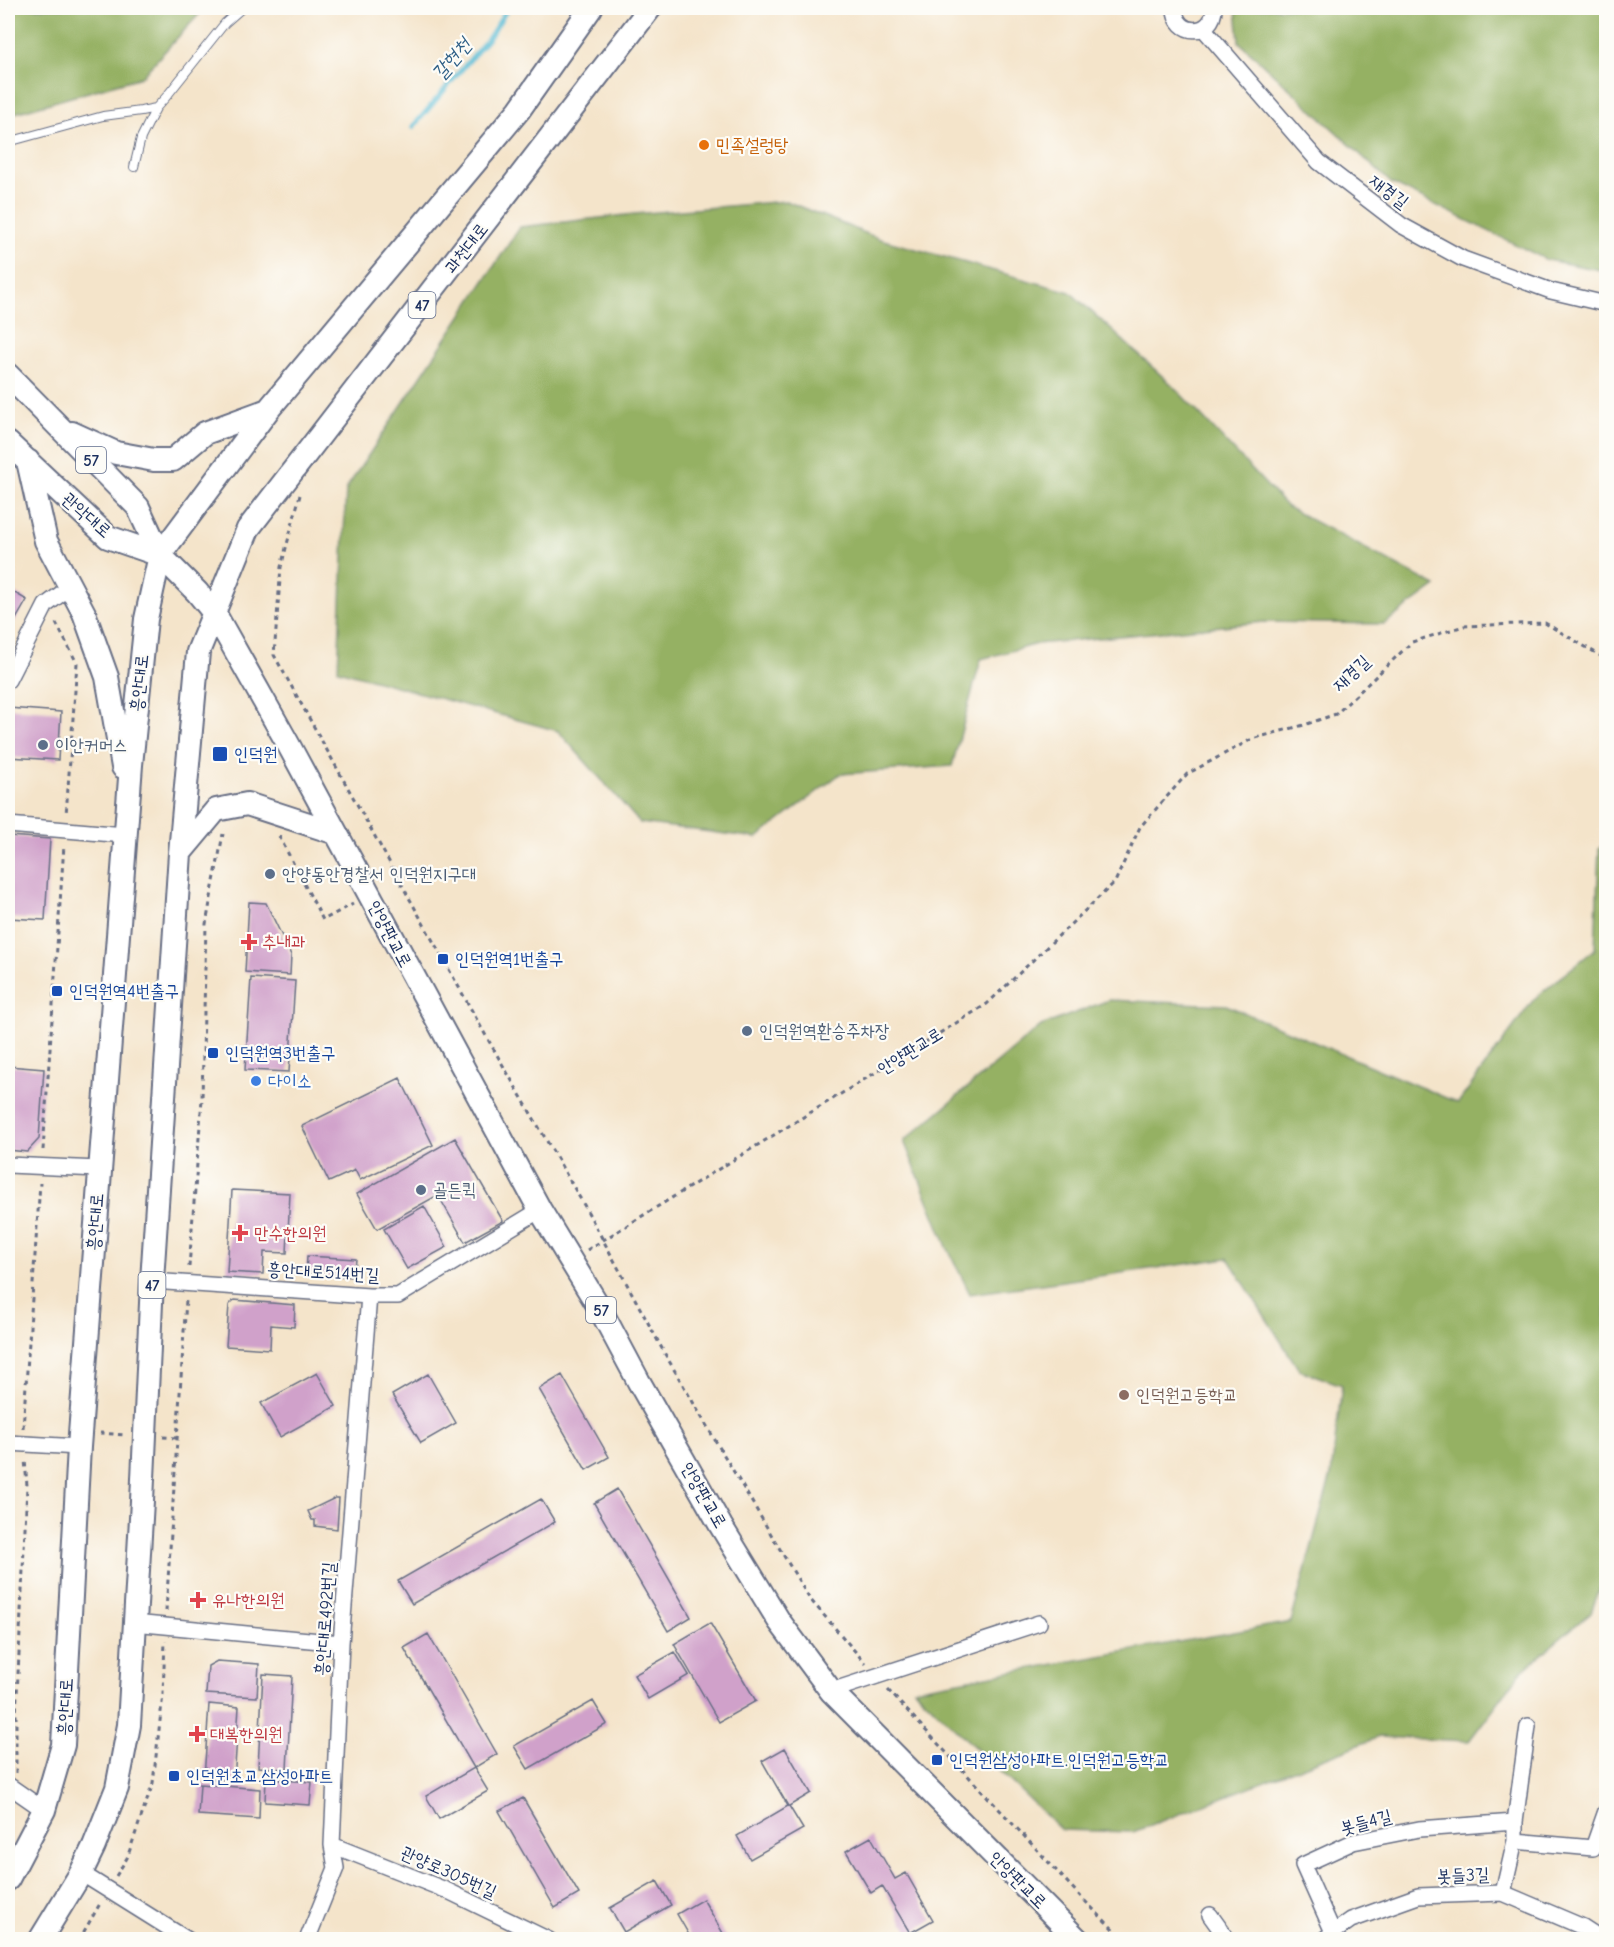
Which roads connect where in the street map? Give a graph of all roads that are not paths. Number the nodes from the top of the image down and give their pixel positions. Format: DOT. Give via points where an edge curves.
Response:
graph roads {
  1 [pos="242,8"];
  2 [pos="591,8"];
  3 [pos="650,8"];
  4 [pos="1175,8"];
  5 [pos="1214,8"];
  6 [pos="1203,28"];
  7 [pos="156,108"];
  8 [pos="8,142"];
  9 [pos="134,167"];
  10 [pos="1606,304"];
  11 [pos="8,375"];
  12 [pos="268,410"];
  13 [pos="60,428"];
  14 [pos="8,443"];
  15 [pos="28,461"];
  16 [pos="160,555"];
  17 [pos="70,587"];
  18 [pos="214,614"];
  19 [pos="8,680"];
  20 [pos="129,795"];
  21 [pos="8,825"];
  22 [pos="336,833"];
  23 [pos="126,835"];
  24 [pos="180,853"];
  25 [pos="8,1165"];
  26 [pos="99,1169"];
  27 [pos="540,1210"];
  28 [pos="152,1281"];
  29 [pos="369,1296"];
  30 [pos="8,1443"];
  31 [pos="79,1447"];
  32 [pos="134,1623"];
  33 [pos="1039,1623"];
  34 [pos="341,1643"];
  35 [pos="831,1692"];
  36 [pos="1528,1726"];
  37 [pos="12,1787"];
  38 [pos="44,1810"];
  39 [pos="1606,1811"];
  40 [pos="1515,1821"];
  41 [pos="1515,1841"];
  42 [pos="332,1845"];
  43 [pos="81,1873"];
  44 [pos="8,1879"];
  45 [pos="1503,1893"];
  46 [pos="1210,1915"];
  47 [pos="1328,1936"];
  48 [pos="39,1940"];
  49 [pos="188,1940"];
  50 [pos="308,1940"];
  51 [pos="549,1940"];
  52 [pos="1078,1940"];
  53 [pos="1228,1940"];
  54 [pos="1603,1940"];
  1 -- 7 [label="lane" via="225,23"];
  2 -- 12 [label="main road" via="519,110"];
  3 -- 18 [label="main road, 과천대로 / 47" via="248,529"];
  4 -- 6 [label="street" via="1184,27"];
  5 -- 6 [label="street" via="1212,19"];
  6 -- 10 [label="street, 재경길" via="1319,162 1401,225 1462,259 1551,291"];
  7 -- 8 [label="lane" via="103,116"];
  7 -- 9 [label="lane" via="141,138"];
  11 -- 13 [label="main road, 57"];
  12 -- 13 [label="main road" via="205,433 173,460 116,453"];
  12 -- 16 [label="main road"];
  13 -- 16 [label="main road, 57" via="138,507"];
  14 -- 15 [label="main road, 관악대로 / 57"];
  15 -- 16 [label="main road, 관악대로 / 57" via="108,537"];
  15 -- 17 [label="main road" via="46,541"];
  16 -- 18 [label="main road, 안양판교로 / 57"];
  16 -- 20 [label="main road, 흥안대로" via="146,619"];
  17 -- 19 [label="street" via="46,605"];
  17 -- 20 [label="main road" via="84,613 106,678"];
  18 -- 22 [label="main road, 안양판교로 / 57"];
  18 -- 24 [label="main road, 47" via="198,652"];
  20 -- 23 [label="main road, 흥안대로"];
  21 -- 23 [label="street"];
  22 -- 24 [label="main road" via="247,804 216,810"];
  22 -- 27 [label="main road, 안양판교로 / 57"];
  23 -- 26 [label="main road, 흥안대로"];
  24 -- 28 [label="main road, 47"];
  25 -- 26 [label="street"];
  26 -- 31 [label="main road, 흥안대로"];
  27 -- 29 [label="street, 흥안대로514번길" via="398,1296"];
  27 -- 35 [label="main road, 안양판교로 / 57" via="600,1307 721,1526 779,1621"];
  28 -- 29 [label="street, 흥안대로514번길"];
  28 -- 32 [label="main road, 47"];
  29 -- 34 [label="street, 흥안대로492번길"];
  30 -- 31 [label="street"];
  31 -- 38 [label="main road, 흥안대로" via="63,1745"];
  32 -- 34 [label="street"];
  32 -- 43 [label="main road, 47" via="129,1725 117,1788"];
  33 -- 35 [label="street"];
  34 -- 42 [label="street, 흥안대로492번길"];
  35 -- 52 [label="main road, 안양판교로 / 57"];
  36 -- 40 [label="street"];
  37 -- 38 [label="street"];
  38 -- 44 [label="main road, 흥안대로"];
  39 -- 41 [label="street" via="1593,1848"];
  40 -- 41 [label="street"];
  40 -- 47 [label="street, 봇들4길" via="1419,1829 1353,1842 1303,1865"];
  41 -- 45 [label="street"];
  42 -- 50 [label="street, 흥안대로492번길" via="336,1868"];
  42 -- 51 [label="street, 관양로305번길" via="447,1891"];
  43 -- 48 [label="main road, 47"];
  43 -- 49 [label="street"];
  45 -- 47 [label="street, 봇들3길" via="1418,1896 1351,1920"];
  45 -- 54 [label="street, 봇들3길" via="1583,1927"];
  46 -- 53 [label="street"];
}
